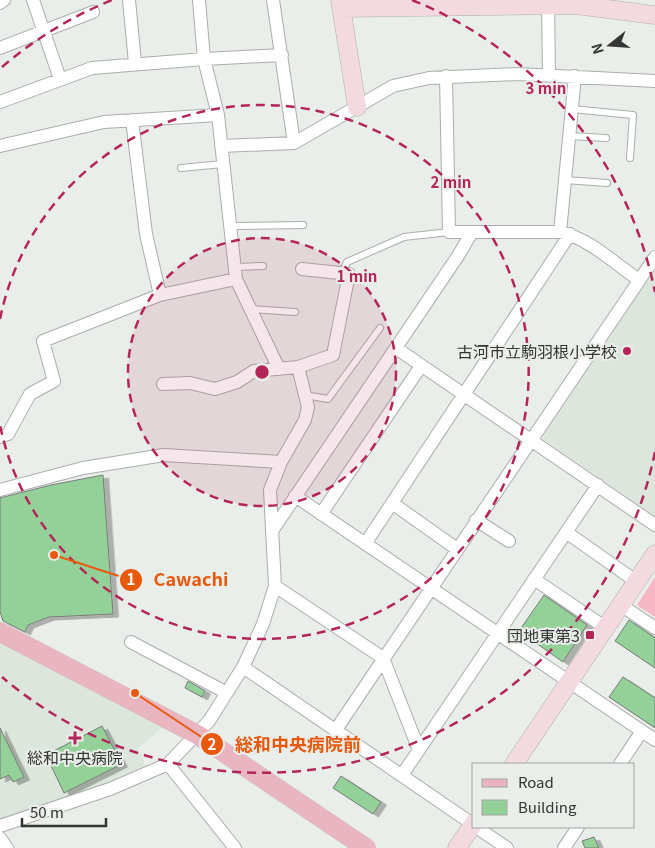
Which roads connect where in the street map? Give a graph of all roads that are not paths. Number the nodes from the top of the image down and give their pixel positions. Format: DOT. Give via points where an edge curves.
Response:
graph roads {
  1 [pos="4,0"];
  2 [pos="33,0"];
  3 [pos="129,0"];
  4 [pos="199,0"];
  5 [pos="273,0"];
  6 [pos="548,2"];
  7 [pos="0,3"];
  8 [pos="340,4"];
  9 [pos="93,12"];
  10 [pos="655,15"];
  11 [pos="43,31"];
  12 [pos="0,48"];
  13 [pos="282,56"];
  14 [pos="204,59"];
  15 [pos="135,63"];
  16 [pos="549,75"];
  17 [pos="446,76"];
  18 [pos="575,76"];
  19 [pos="60,79"];
  20 [pos="655,81"];
  21 [pos="0,102"];
  22 [pos="357,107"];
  23 [pos="572,109"];
  24 [pos="218,115"];
  25 [pos="132,120"];
  26 [pos="570,136"];
  27 [pos="606,138"];
  28 [pos="294,142"];
  29 [pos="0,146"];
  30 [pos="221,146"];
  31 [pos="630,158"];
  32 [pos="223,164"];
  33 [pos="180,168"];
  34 [pos="565,180"];
  35 [pos="607,183"];
  36 [pos="303,225"];
  37 [pos="230,226"];
  38 [pos="449,232"];
  39 [pos="472,232"];
  40 [pos="565,233"];
  41 [pos="655,257"];
  42 [pos="262,266"];
  43 [pos="302,269"];
  44 [pos="236,273"];
  45 [pos="342,273"];
  46 [pos="639,280"];
  47 [pos="160,295"];
  48 [pos="252,309"];
  49 [pos="295,312"];
  50 [pos="380,328"];
  51 [pos="396,348"];
  52 [pos="421,366"];
  53 [pos="298,367"];
  54 [pos="280,369"];
  55 [pos="163,384"];
  56 [pos="305,395"];
  57 [pos="465,395"];
  58 [pos="0,437"];
  59 [pos="533,440"];
  60 [pos="281,462"];
  61 [pos="598,485"];
  62 [pos="0,490"];
  63 [pos="295,496"];
  64 [pos="392,503"];
  65 [pos="321,514"];
  66 [pos="476,520"];
  67 [pos="655,525"];
  68 [pos="272,531"];
  69 [pos="566,532"];
  70 [pos="509,541"];
  71 [pos="365,544"];
  72 [pos="457,549"];
  73 [pos="655,554"];
  74 [pos="534,579"];
  75 [pos="637,582"];
  76 [pos="275,586"];
  77 [pos="431,588"];
  78 [pos="621,605"];
  79 [pos="606,628"];
  80 [pos="655,628"];
  81 [pos="1,629"];
  82 [pos="498,632"];
  83 [pos="131,642"];
  84 [pos="383,658"];
  85 [pos="243,667"];
  86 [pos="569,682"];
  87 [pos="227,693"];
  88 [pos="335,731"];
  89 [pos="642,731"];
  90 [pos="198,735"];
  91 [pos="655,740"];
  92 [pos="419,750"];
  93 [pos="515,763"];
  94 [pos="621,763"];
  95 [pos="168,764"];
  96 [pos="402,775"];
  97 [pos="472,824"];
  98 [pos="0,826"];
  99 [pos="472,828"];
  100 [pos="478,828"];
  101 [pos="577,828"];
  102 [pos="0,838"];
  103 [pos="7,848"];
  104 [pos="235,848"];
  105 [pos="366,848"];
  106 [pos="457,848"];
  107 [pos="507,848"];
  108 [pos="564,848"];
  1 -- 7 [label="street"];
  2 -- 11 [label="street"];
  3 -- 15 [label="street"];
  4 -- 14 [label="street"];
  5 -- 13 [label="street"];
  6 -- 8 [label="street"];
  6 -- 10 [label="street"];
  6 -- 16 [label="street"];
  8 -- 22 [label="street"];
  9 -- 11 [label="street"];
  11 -- 12 [label="street"];
  11 -- 19 [label="street"];
  13 -- 14 [label="street"];
  13 -- 28 [label="street"];
  14 -- 15 [label="street"];
  14 -- 24 [label="street"];
  15 -- 19 [label="street" via="92,68"];
  16 -- 17 [label="street"];
  16 -- 18 [label="street"];
  17 -- 22 [label="street" via="400,84"];
  17 -- 38 [label="street"];
  18 -- 20 [label="street"];
  18 -- 23 [label="street"];
  19 -- 21 [label="street"];
  22 -- 28 [label="street"];
  23 -- 26 [label="street"];
  23 -- 31 [label="lane" via="633,114"];
  24 -- 25 [label="street"];
  24 -- 30 [label="street"];
  25 -- 29 [label="street" via="104,122"];
  25 -- 47 [label="street" via="146,234"];
  26 -- 27 [label="lane"];
  26 -- 34 [label="street"];
  28 -- 30 [label="street"];
  30 -- 32 [label="street"];
  32 -- 33 [label="lane"];
  32 -- 37 [label="street"];
  34 -- 35 [label="lane"];
  34 -- 40 [label="street"];
  36 -- 37 [label="lane"];
  37 -- 44 [label="street"];
  38 -- 39 [label="street"];
  38 -- 45 [label="lane" via="404,237 348,262"];
  39 -- 40 [label="street"];
  39 -- 51 [label="street"];
  40 -- 46 [label="street" via="584,241"];
  40 -- 57 [label="street"];
  41 -- 46 [label="street"];
  42 -- 44 [label="lane"];
  43 -- 45 [label="street"];
  44 -- 47 [label="street"];
  44 -- 48 [label="street"];
  45 -- 53 [label="street" via="348,274 333,356"];
  46 -- 59 [label="street"];
  47 -- 58 [label="street" via="43,341 54,381 30,394 8,434"];
  48 -- 49 [label="lane"];
  48 -- 54 [label="street"];
  50 -- 56 [label="lane" via="328,399"];
  51 -- 52 [label="street"];
  51 -- 63 [label="street"];
  52 -- 57 [label="street"];
  52 -- 65 [label="street"];
  53 -- 54 [label="street"];
  53 -- 56 [label="street"];
  54 -- 55 [label="street" via="254,371 237,382 215,389 190,383"];
  56 -- 60 [label="street" via="308,407 305,420"];
  57 -- 59 [label="street"];
  57 -- 64 [label="street"];
  59 -- 61 [label="street"];
  59 -- 66 [label="street"];
  60 -- 62 [label="street" via="164,456 83,468"];
  60 -- 68 [label="street" via="270,490"];
  61 -- 67 [label="street"];
  61 -- 69 [label="street"];
  63 -- 65 [label="street"];
  63 -- 68 [label="street"];
  64 -- 71 [label="street"];
  64 -- 72 [label="street"];
  65 -- 71 [label="street"];
  66 -- 70 [label="street"];
  66 -- 72 [label="street"];
  68 -- 76 [label="street"];
  69 -- 74 [label="street"];
  69 -- 75 [label="street"];
  71 -- 77 [label="street"];
  72 -- 77 [label="street"];
  73 -- 75 [label="street"];
  74 -- 79 [label="street"];
  74 -- 82 [label="street"];
  75 -- 78 [label="street"];
  76 -- 84 [label="street"];
  76 -- 85 [label="street" via="263,624"];
  77 -- 82 [label="street"];
  77 -- 84 [label="street"];
  78 -- 79 [label="street"];
  78 -- 80 [label="street"];
  79 -- 86 [label="street"];
  81 -- 90 [label="main road"];
  82 -- 86 [label="street"];
  82 -- 92 [label="street"];
  83 -- 87 [label="street"];
  84 -- 88 [label="street"];
  84 -- 92 [label="street"];
  85 -- 87 [label="street"];
  85 -- 88 [label="street"];
  86 -- 89 [label="street"];
  86 -- 93 [label="street"];
  87 -- 90 [label="street"];
  88 -- 96 [label="street"];
  89 -- 91 [label="street"];
  89 -- 94 [label="street"];
  90 -- 95 [label="street"];
  90 -- 105 [label="main road"];
  92 -- 96 [label="street"];
  95 -- 98 [label="street" via="110,789"];
  95 -- 104 [label="street"];
  96 -- 97 [label="street"];
  99 -- 106 [label="street"];
  100 -- 107 [label="street"];
  101 -- 108 [label="street"];
  102 -- 103 [label="street"];
}
